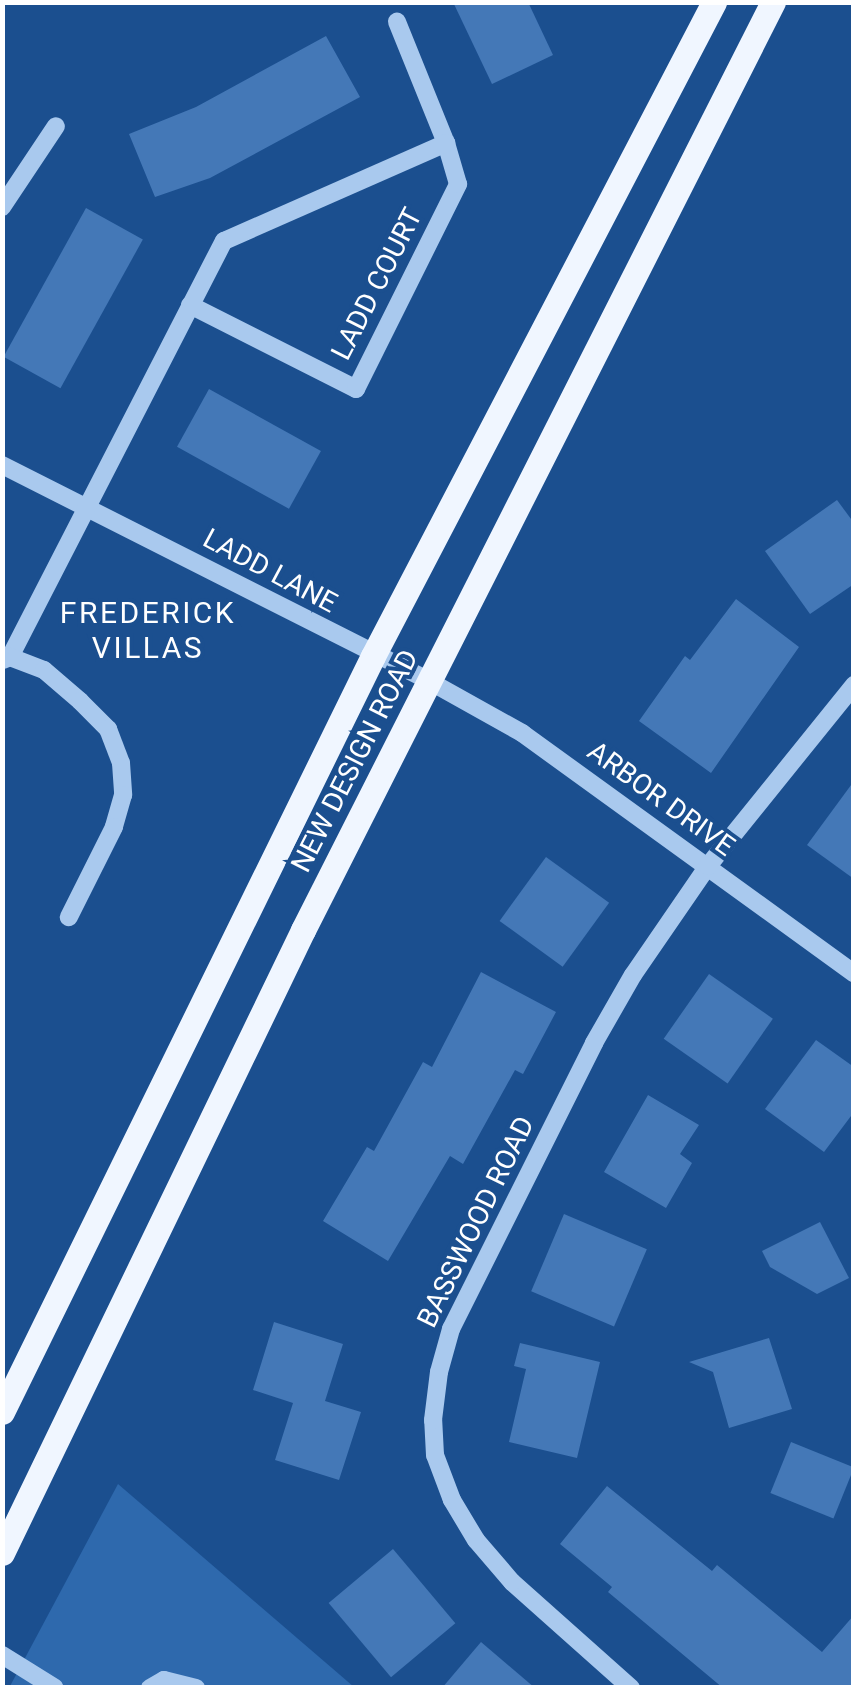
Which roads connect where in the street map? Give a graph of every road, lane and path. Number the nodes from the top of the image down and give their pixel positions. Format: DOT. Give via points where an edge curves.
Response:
graph roads {
  1 [pos="714,2"];
  2 [pos="773,2"];
  3 [pos="397,22"];
  4 [pos="56,126"];
  5 [pos="446,142"];
  6 [pos="2,207"];
  7 [pos="190,305"];
  8 [pos="2,465"];
  9 [pos="86,506"];
  10 [pos="373,656"];
  11 [pos="6,658"];
  12 [pos="430,681"];
  13 [pos="854,685"];
  14 [pos="708,866"];
  15 [pos="69,917"];
  16 [pos="854,973"];
  17 [pos="2,1412"];
  18 [pos="2,1553"];
  19 [pos="2,1655"];
  20 [pos="55,1688"];
  21 [pos="150,1688"];
  22 [pos="196,1688"];
  23 [pos="630,1688"];
  1 -- 10 [label="main road, NEW DESIGN ROAD"];
  2 -- 12 [label="main road, NEW DESIGN ROAD"];
  3 -- 5 [label="street, LADD COURT"];
  4 -- 6 [label="street"];
  5 -- 7 [label="street, LADD COURT" via="224,241"];
  5 -- 7 [label="street, LADD COURT" via="458,184 356,389"];
  7 -- 9 [label="street, LADD COURT"];
  8 -- 9 [label="street, LADD LANE"];
  9 -- 10 [label="street, LADD LANE"];
  9 -- 11 [label="street, LADD COURT"];
  10 -- 12 [label="street, LADD LANE"];
  10 -- 17 [label="main road, NEW DESIGN ROAD"];
  11 -- 15 [label="street" via="44,670 80,701 108,729 121,763 123,795 114,826"];
  12 -- 14 [label="street, ARBOR DRIVE" via="522,733"];
  12 -- 18 [label="main road, NEW DESIGN ROAD"];
  13 -- 14 [label="street, BASSWOOD ROAD"];
  14 -- 16 [label="street, ARBOR DRIVE"];
  14 -- 23 [label="street, BASSWOOD ROAD" via="594,1043 451,1329 433,1420 435,1455 476,1540 512,1582"];
  19 -- 20 [label="street"];
  21 -- 22 [label="street" via="164,1680"];
}
